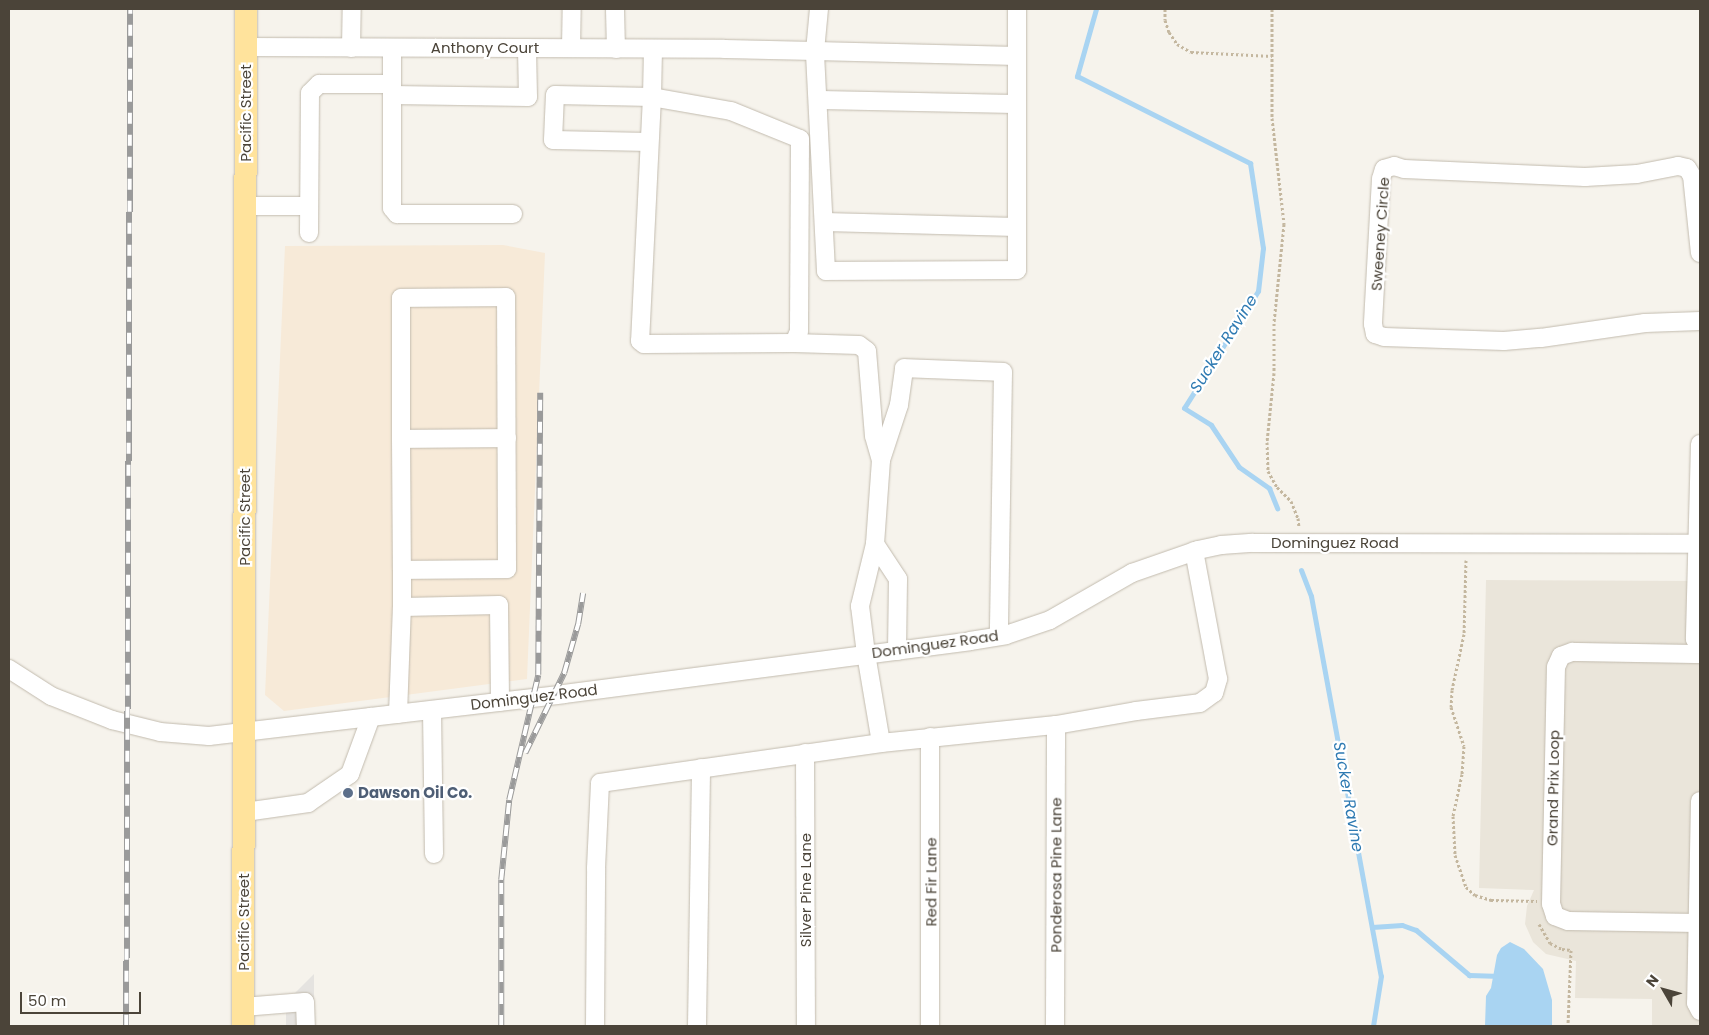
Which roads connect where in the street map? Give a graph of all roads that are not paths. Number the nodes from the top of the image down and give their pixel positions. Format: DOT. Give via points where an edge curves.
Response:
graph roads {
  1 [pos="246,9"];
  2 [pos="352,9"];
  3 [pos="572,9"];
  4 [pos="615,9"];
  5 [pos="819,9"];
  6 [pos="1017,9"];
  7 [pos="247,47"];
  8 [pos="351,48"];
  9 [pos="392,48"];
  10 [pos="527,48"];
  11 [pos="571,48"];
  12 [pos="616,48"];
  13 [pos="653,49"];
  14 [pos="815,51"];
  15 [pos="1016,56"];
  16 [pos="392,90"];
  17 [pos="652,97"];
  18 [pos="818,100"];
  19 [pos="1017,104"];
  20 [pos="649,142"];
  21 [pos="246,206"];
  22 [pos="309,206"];
  23 [pos="513,214"];
  24 [pos="824,222"];
  25 [pos="1017,227"];
  26 [pos="309,233"];
  27 [pos="1700,253"];
  28 [pos="1700,321"];
  29 [pos="794,343"];
  30 [pos="507,438"];
  31 [pos="401,439"];
  32 [pos="1700,444"];
  33 [pos="881,460"];
  34 [pos="875,544"];
  35 [pos="1699,544"];
  36 [pos="1194,551"];
  37 [pos="402,570"];
  38 [pos="402,607"];
  39 [pos="999,636"];
  40 [pos="1700,649"];
  41 [pos="898,651"];
  42 [pos="866,654"];
  43 [pos="1700,654"];
  44 [pos="9,669"];
  45 [pos="500,702"];
  46 [pos="432,710"];
  47 [pos="398,714"];
  48 [pos="371,717"];
  49 [pos="1056,725"];
  50 [pos="246,732"];
  51 [pos="930,737"];
  52 [pos="881,743"];
  53 [pos="805,753"];
  54 [pos="701,768"];
  55 [pos="1700,801"];
  56 [pos="245,812"];
  57 [pos="434,854"];
  58 [pos="1698,923"];
  59 [pos="1700,1011"];
  60 [pos="243,1017"];
  61 [pos="306,1026"];
  62 [pos="595,1026"];
  63 [pos="696,1026"];
  64 [pos="806,1026"];
  65 [pos="930,1026"];
  66 [pos="1055,1026"];
  1 -- 7 [label="main road, Pacific Street"];
  2 -- 8 [label="street"];
  3 -- 11 [label="street"];
  4 -- 12 [label="street"];
  5 -- 14 [label="street"];
  6 -- 15 [label="street"];
  7 -- 8 [label="street, Anthony Court"];
  7 -- 21 [label="main road, Pacific Street"];
  8 -- 9 [label="street, Anthony Court"];
  9 -- 10 [label="street, Anthony Court"];
  9 -- 16 [label="street"];
  10 -- 11 [label="street, Anthony Court"];
  10 -- 16 [label="street" via="528,97"];
  11 -- 12 [label="street, Anthony Court"];
  12 -- 13 [label="street, Anthony Court"];
  13 -- 14 [label="street, Anthony Court"];
  13 -- 17 [label="street"];
  14 -- 15 [label="street, Anthony Court"];
  14 -- 18 [label="street"];
  15 -- 19 [label="street"];
  16 -- 22 [label="street" via="319,84 310,93"];
  16 -- 23 [label="street" via="392,208 397,214"];
  17 -- 20 [label="street"];
  17 -- 20 [label="street" via="555,95 553,140"];
  17 -- 29 [label="street" via="731,111 800,139 799,331"];
  18 -- 19 [label="street"];
  18 -- 24 [label="street"];
  19 -- 25 [label="street"];
  20 -- 29 [label="street" via="640,341 644,344"];
  21 -- 22 [label="street"];
  21 -- 50 [label="main road, Pacific Street"];
  22 -- 26 [label="street"];
  24 -- 25 [label="street"];
  24 -- 25 [label="street" via="826,271 1017,270"];
  27 -- 28 [label="street, Sweeney Circle" via="1692,176 1688,168 1678,166 1637,174 1585,177 1394,166 1384,169 1381,178 1372,324 1375,334 1384,337 1504,341 1644,323"];
  29 -- 33 [label="street" via="859,345 867,351 874,436"];
  30 -- 31 [label="street"];
  30 -- 31 [label="street" via="506,297 401,298"];
  30 -- 37 [label="street" via="507,569"];
  31 -- 37 [label="street"];
  32 -- 35 [label="street"];
  33 -- 34 [label="street"];
  33 -- 39 [label="street" via="899,405 904,368 1003,372"];
  34 -- 41 [label="street" via="898,579"];
  34 -- 42 [label="street" via="860,606"];
  35 -- 36 [label="street, Dominguez Road" via="1253,543"];
  35 -- 40 [label="street" via="1695,639"];
  36 -- 39 [label="street, Dominguez Road" via="1132,573 1050,620"];
  36 -- 49 [label="street" via="1218,679 1214,693 1200,703 1136,710"];
  37 -- 38 [label="street"];
  38 -- 45 [label="street" via="499,605"];
  38 -- 47 [label="street"];
  39 -- 41 [label="street, Dominguez Road"];
  41 -- 42 [label="street, Dominguez Road"];
  42 -- 45 [label="street, Dominguez Road"];
  42 -- 52 [label="street"];
  43 -- 58 [label="street, Grand Prix Loop" via="1572,652 1562,656 1556,666 1551,904 1555,916 1568,921"];
  44 -- 50 [label="street, Dominguez Road" via="51,696 112,720 160,732 198,736"];
  45 -- 46 [label="street, Dominguez Road"];
  46 -- 47 [label="street, Dominguez Road"];
  46 -- 57 [label="street"];
  47 -- 48 [label="street, Dominguez Road"];
  48 -- 50 [label="street, Dominguez Road"];
  48 -- 56 [label="street" via="350,774 308,802"];
  49 -- 51 [label="street"];
  49 -- 66 [label="street, Ponderosa Pine Lane"];
  50 -- 56 [label="main road, Pacific Street"];
  51 -- 52 [label="street"];
  51 -- 65 [label="street, Red Fir Lane"];
  52 -- 53 [label="street"];
  53 -- 54 [label="street"];
  53 -- 64 [label="street, Silver Pine Lane"];
  54 -- 62 [label="street" via="600,783"];
  54 -- 63 [label="street"];
  55 -- 58 [label="street"];
  56 -- 60 [label="main road, Pacific Street"];
  58 -- 59 [label="street" via="1696,1003"];
  60 -- 61 [label="street" via="305,1002"];
}
